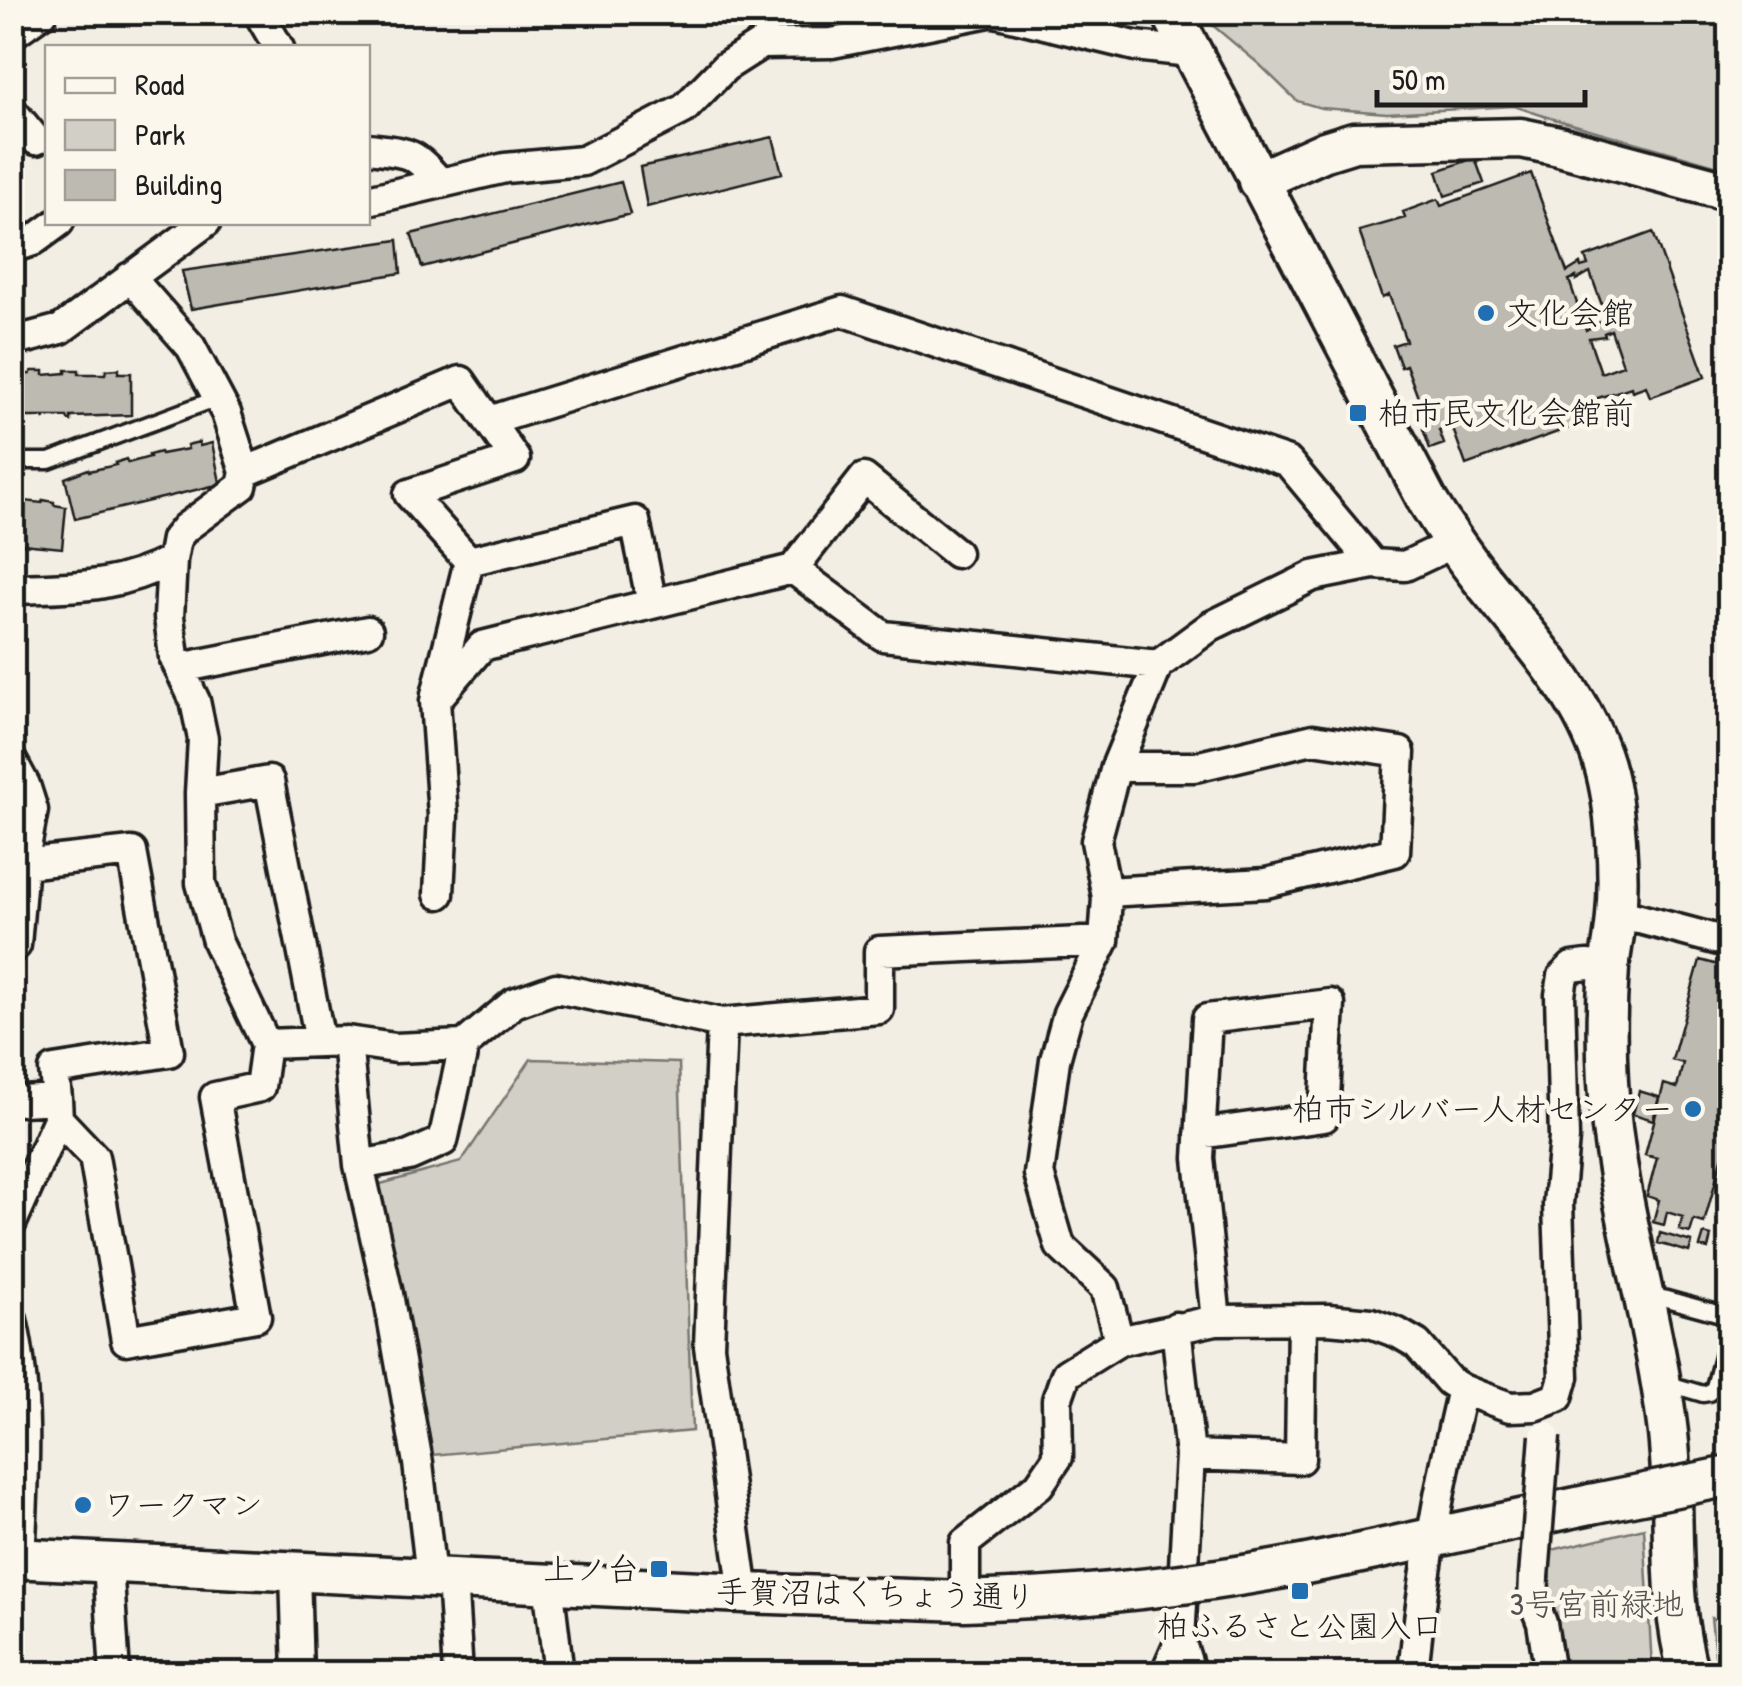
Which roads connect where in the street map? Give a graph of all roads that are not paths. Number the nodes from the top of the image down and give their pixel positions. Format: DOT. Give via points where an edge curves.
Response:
graph roads {
  1 [pos="43,12"];
  2 [pos="258,12"];
  3 [pos="992,12"];
  4 [pos="1171,12"];
  5 [pos="12,34"];
  6 [pos="278,45"];
  7 [pos="1190,52"];
  8 [pos="12,111"];
  9 [pos="36,140"];
  10 [pos="370,148"];
  11 [pos="1258,181"];
  12 [pos="440,183"];
  13 [pos="1730,192"];
  14 [pos="370,200"];
  15 [pos="55,225"];
  16 [pos="202,225"];
  17 [pos="12,248"];
  18 [pos="130,277"];
  19 [pos="12,342"];
  20 [pos="218,398"];
  21 [pos="489,421"];
  22 [pos="12,460"];
  23 [pos="245,472"];
  24 [pos="1454,543"];
  25 [pos="956,553"];
  26 [pos="172,560"];
  27 [pos="469,561"];
  28 [pos="1372,564"];
  29 [pos="792,568"];
  30 [pos="12,589"];
  31 [pos="652,604"];
  32 [pos="368,631"];
  33 [pos="1158,665"];
  34 [pos="180,668"];
  35 [pos="435,701"];
  36 [pos="12,761"];
  37 [pos="1116,768"];
  38 [pos="200,792"];
  39 [pos="22,810"];
  40 [pos="22,864"];
  41 [pos="1106,892"];
  42 [pos="440,894"];
  43 [pos="1616,914"];
  44 [pos="1104,941"];
  45 [pos="1730,942"];
  46 [pos="12,949"];
  47 [pos="1609,967"];
  48 [pos="722,1022"];
  49 [pos="333,1041"];
  50 [pos="266,1044"];
  51 [pos="464,1045"];
  52 [pos="12,1096"];
  53 [pos="57,1109"];
  54 [pos="1200,1134"];
  55 [pos="25,1164"];
  56 [pos="359,1165"];
  57 [pos="12,1222"];
  58 [pos="1642,1292"];
  59 [pos="1302,1319"];
  60 [pos="12,1320"];
  61 [pos="1216,1320"];
  62 [pos="1176,1327"];
  63 [pos="1730,1327"];
  64 [pos="1119,1341"];
  65 [pos="16,1375"];
  66 [pos="1662,1382"];
  67 [pos="1462,1389"];
  68 [pos="1558,1397"];
  69 [pos="1190,1455"];
  70 [pos="1730,1476"];
  71 [pos="1431,1539"];
  72 [pos="16,1558"];
  73 [pos="108,1563"];
  74 [pos="294,1571"];
  75 [pos="441,1578"];
  76 [pos="548,1583"];
  77 [pos="744,1593"];
  78 [pos="965,1601"];
  79 [pos="1180,1640"];
  80 [pos="116,1674"];
  81 [pos="298,1674"];
  82 [pos="458,1674"];
  83 [pos="559,1674"];
  84 [pos="1165,1674"];
  85 [pos="1191,1674"];
  86 [pos="1413,1674"];
  87 [pos="1550,1674"];
  88 [pos="1689,1674"];
  1 -- 5 [label="street"];
  2 -- 6 [label="street"];
  3 -- 7 [label="street" via="1135,46"];
  3 -- 12 [label="street" via="832,42 761,44 725,67 684,108 583,161"];
  4 -- 7 [label="street"];
  7 -- 11 [label="street"];
  8 -- 9 [label="street"];
  10 -- 12 [label="street" via="409,153"];
  11 -- 13 [label="street" via="1354,142 1521,138"];
  11 -- 24 [label="street"];
  12 -- 14 [label="street"];
  15 -- 17 [label="street"];
  16 -- 18 [label="street"];
  18 -- 19 [label="street" via="61,329"];
  18 -- 20 [label="street" via="191,348"];
  20 -- 22 [label="lane" via="49,461"];
  20 -- 23 [label="street"];
  21 -- 23 [label="street" via="461,381"];
  21 -- 27 [label="street" via="515,459 409,494"];
  21 -- 28 [label="street" via="842,311 1288,462"];
  23 -- 26 [label="street" via="242,486 185,528"];
  24 -- 28 [label="street" via="1405,566"];
  24 -- 43 [label="street" via="1541,651 1594,739 1613,807"];
  25 -- 29 [label="street" via="864,478"];
  26 -- 30 [label="street" via="98,586"];
  26 -- 34 [label="street" via="169,618"];
  27 -- 31 [label="street" via="636,521"];
  27 -- 35 [label="street"];
  28 -- 33 [label="street" via="1312,576 1211,626"];
  29 -- 31 [label="street"];
  29 -- 33 [label="street" via="883,636"];
  31 -- 35 [label="street" via="482,646"];
  32 -- 34 [label="street"];
  33 -- 37 [label="street"];
  34 -- 38 [label="street" via="203,739"];
  35 -- 42 [label="street" via="443,814"];
  36 -- 39 [label="street" via="25,785"];
  37 -- 41 [label="street" via="1096,841"];
  37 -- 41 [label="street" via="1195,766 1313,739 1400,752 1395,852 1266,883"];
  38 -- 49 [label="street" via="269,780"];
  38 -- 50 [label="street" via="200,883 217,941"];
  39 -- 40 [label="street"];
  40 -- 46 [label="street"];
  40 -- 53 [label="street" via="132,852 169,1052 54,1070"];
  41 -- 44 [label="street"];
  43 -- 45 [label="street"];
  43 -- 47 [label="street"];
  44 -- 48 [label="street" via="880,951 879,1009"];
  44 -- 64 [label="street" via="1068,1013 1039,1174 1060,1246 1105,1288"];
  47 -- 58 [label="street" via="1612,1136"];
  47 -- 68 [label="street" via="1572,967 1560,995 1564,1377"];
  48 -- 51 [label="street" via="556,988 514,1003"];
  48 -- 77 [label="street" via="708,1346"];
  49 -- 50 [label="street"];
  49 -- 51 [label="street" via="395,1048"];
  49 -- 56 [label="street"];
  50 -- 53 [label="street" via="260,1086 214,1097 256,1317 126,1340 94,1157"];
  51 -- 56 [label="street" via="443,1141 409,1156"];
  52 -- 53 [label="street"];
  53 -- 55 [label="street"];
  54 -- 54 [label="street" via="1207,1019 1330,1004 1324,1117"];
  54 -- 61 [label="street"];
  55 -- 57 [label="street"];
  56 -- 75 [label="street"];
  58 -- 63 [label="lane" via="1721,1314"];
  58 -- 66 [label="street"];
  59 -- 61 [label="street"];
  59 -- 67 [label="street" via="1371,1323 1398,1333"];
  59 -- 69 [label="street" via="1300,1459"];
  60 -- 65 [label="street"];
  61 -- 62 [label="street"];
  62 -- 64 [label="street"];
  62 -- 69 [label="street"];
  63 -- 66 [label="lane" via="1708,1392"];
  64 -- 78 [label="street" via="1066,1374 1056,1400 1058,1457 1039,1485 965,1543"];
  65 -- 72 [label="street" via="26,1428"];
  66 -- 88 [label="street" via="1674,1584"];
  67 -- 68 [label="street" via="1510,1407"];
  67 -- 71 [label="street"];
  68 -- 87 [label="street, bridge" via="1545,1436 1533,1600"];
  69 -- 79 [label="street"];
  70 -- 71 [label="street, 手賀沼はくちょう通り, bridge"];
  71 -- 78 [label="street, 手賀沼はくちょう通り, bridge" via="1172,1586"];
  71 -- 86 [label="street"];
  72 -- 73 [label="street, 手賀沼はくちょう通り"];
  73 -- 74 [label="street, 手賀沼はくちょう通り"];
  73 -- 80 [label="street"];
  74 -- 75 [label="street, 手賀沼はくちょう通り"];
  74 -- 81 [label="street"];
  75 -- 76 [label="street, 手賀沼はくちょう通り"];
  75 -- 82 [label="street"];
  76 -- 77 [label="street, 手賀沼はくちょう通り"];
  76 -- 83 [label="street"];
  77 -- 78 [label="street, 手賀沼はくちょう通り"];
  79 -- 84 [label="street"];
  79 -- 85 [label="street"];
}
